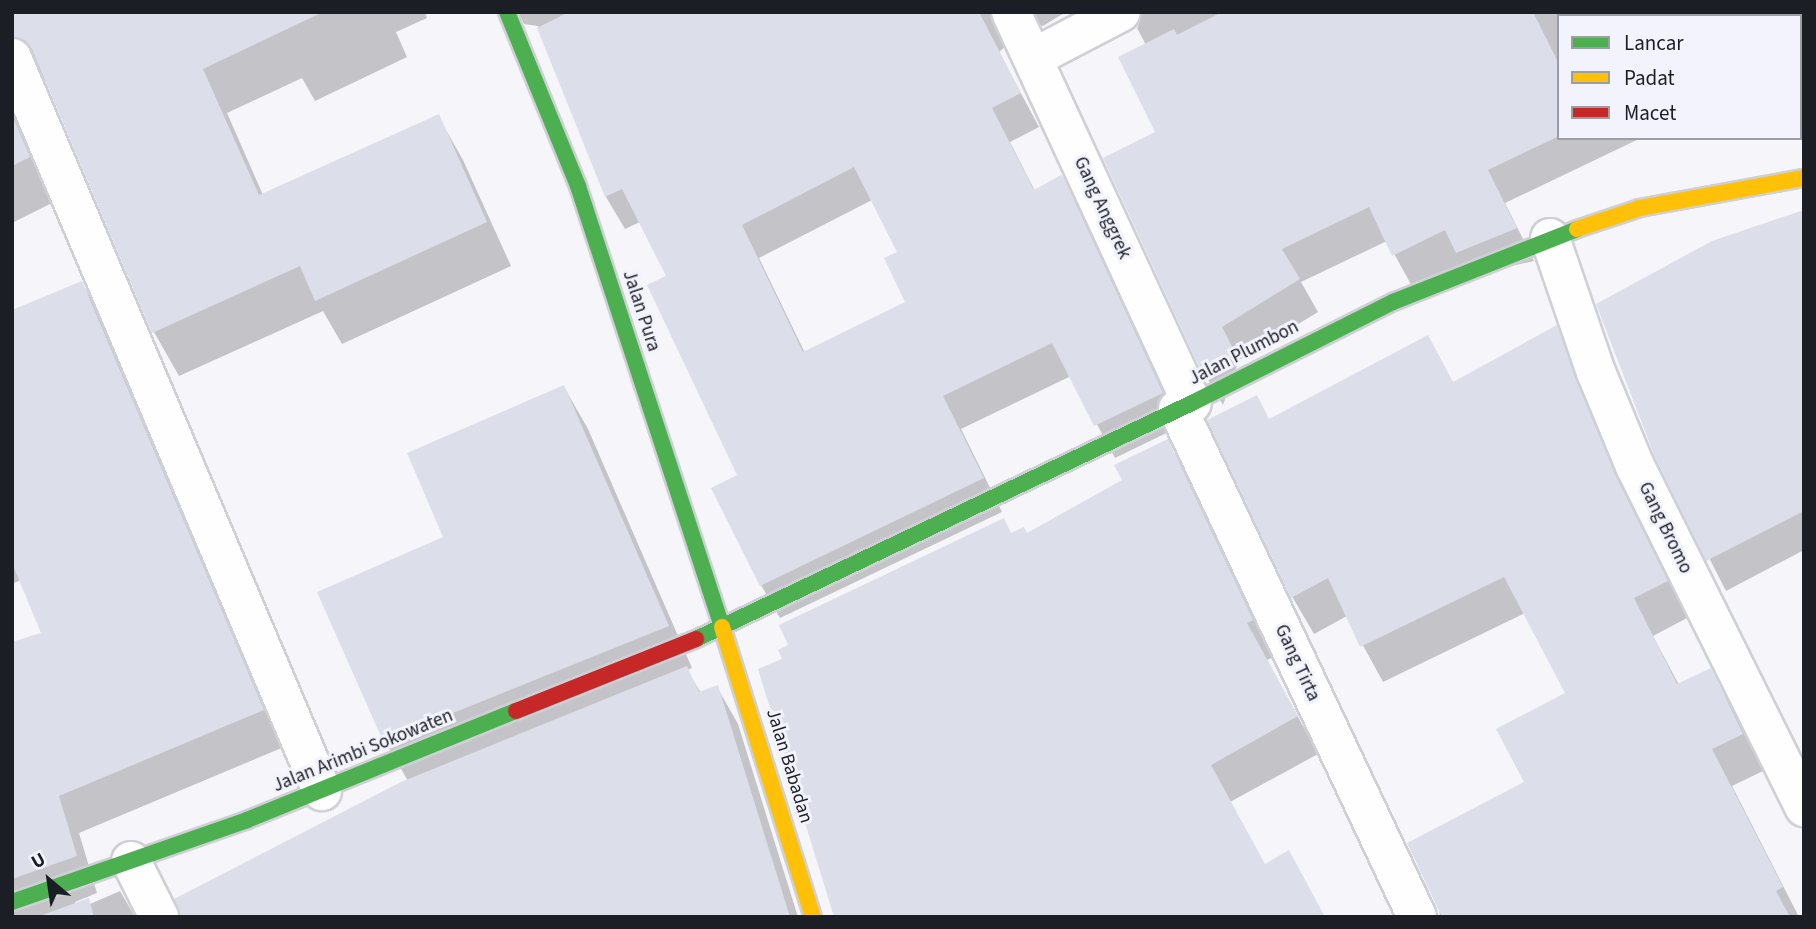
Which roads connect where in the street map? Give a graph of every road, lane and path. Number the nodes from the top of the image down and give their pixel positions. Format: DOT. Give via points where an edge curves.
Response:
graph roads {
  1 [pos="508,12"];
  2 [pos="1011,12"];
  3 [pos="1121,12"];
  4 [pos="12,58"];
  5 [pos="1033,58"];
  6 [pos="1804,178"];
  7 [pos="1550,238"];
  8 [pos="1185,406"];
  9 [pos="725,626"];
  10 [pos="322,791"];
  11 [pos="1804,807"];
  12 [pos="131,861"];
  13 [pos="12,902"];
  14 [pos="159,917"];
  15 [pos="813,917"];
  16 [pos="1417,917"];
  1 -- 9 [label="street, Jalan Pura" via="578,186"];
  2 -- 5 [label="street, Gang Anggrek"];
  3 -- 5 [label="street"];
  4 -- 10 [label="street"];
  5 -- 8 [label="street, Gang Anggrek"];
  6 -- 7 [label="street, Jalan Plumbon" via="1640,208"];
  7 -- 8 [label="street, Jalan Plumbon" via="1393,302"];
  7 -- 11 [label="street, Gang Bromo" via="1595,372 1635,466"];
  8 -- 9 [label="street, Jalan Plumbon"];
  8 -- 16 [label="street, Gang Tirta"];
  9 -- 10 [label="street, Jalan Arimbi Sokowaten"];
  9 -- 15 [label="street, Jalan Babadan"];
  10 -- 12 [label="street, Jalan Arimbi Sokowaten"];
  12 -- 13 [label="street, Jalan Arimbi Sokowaten"];
  12 -- 14 [label="street"];
}
